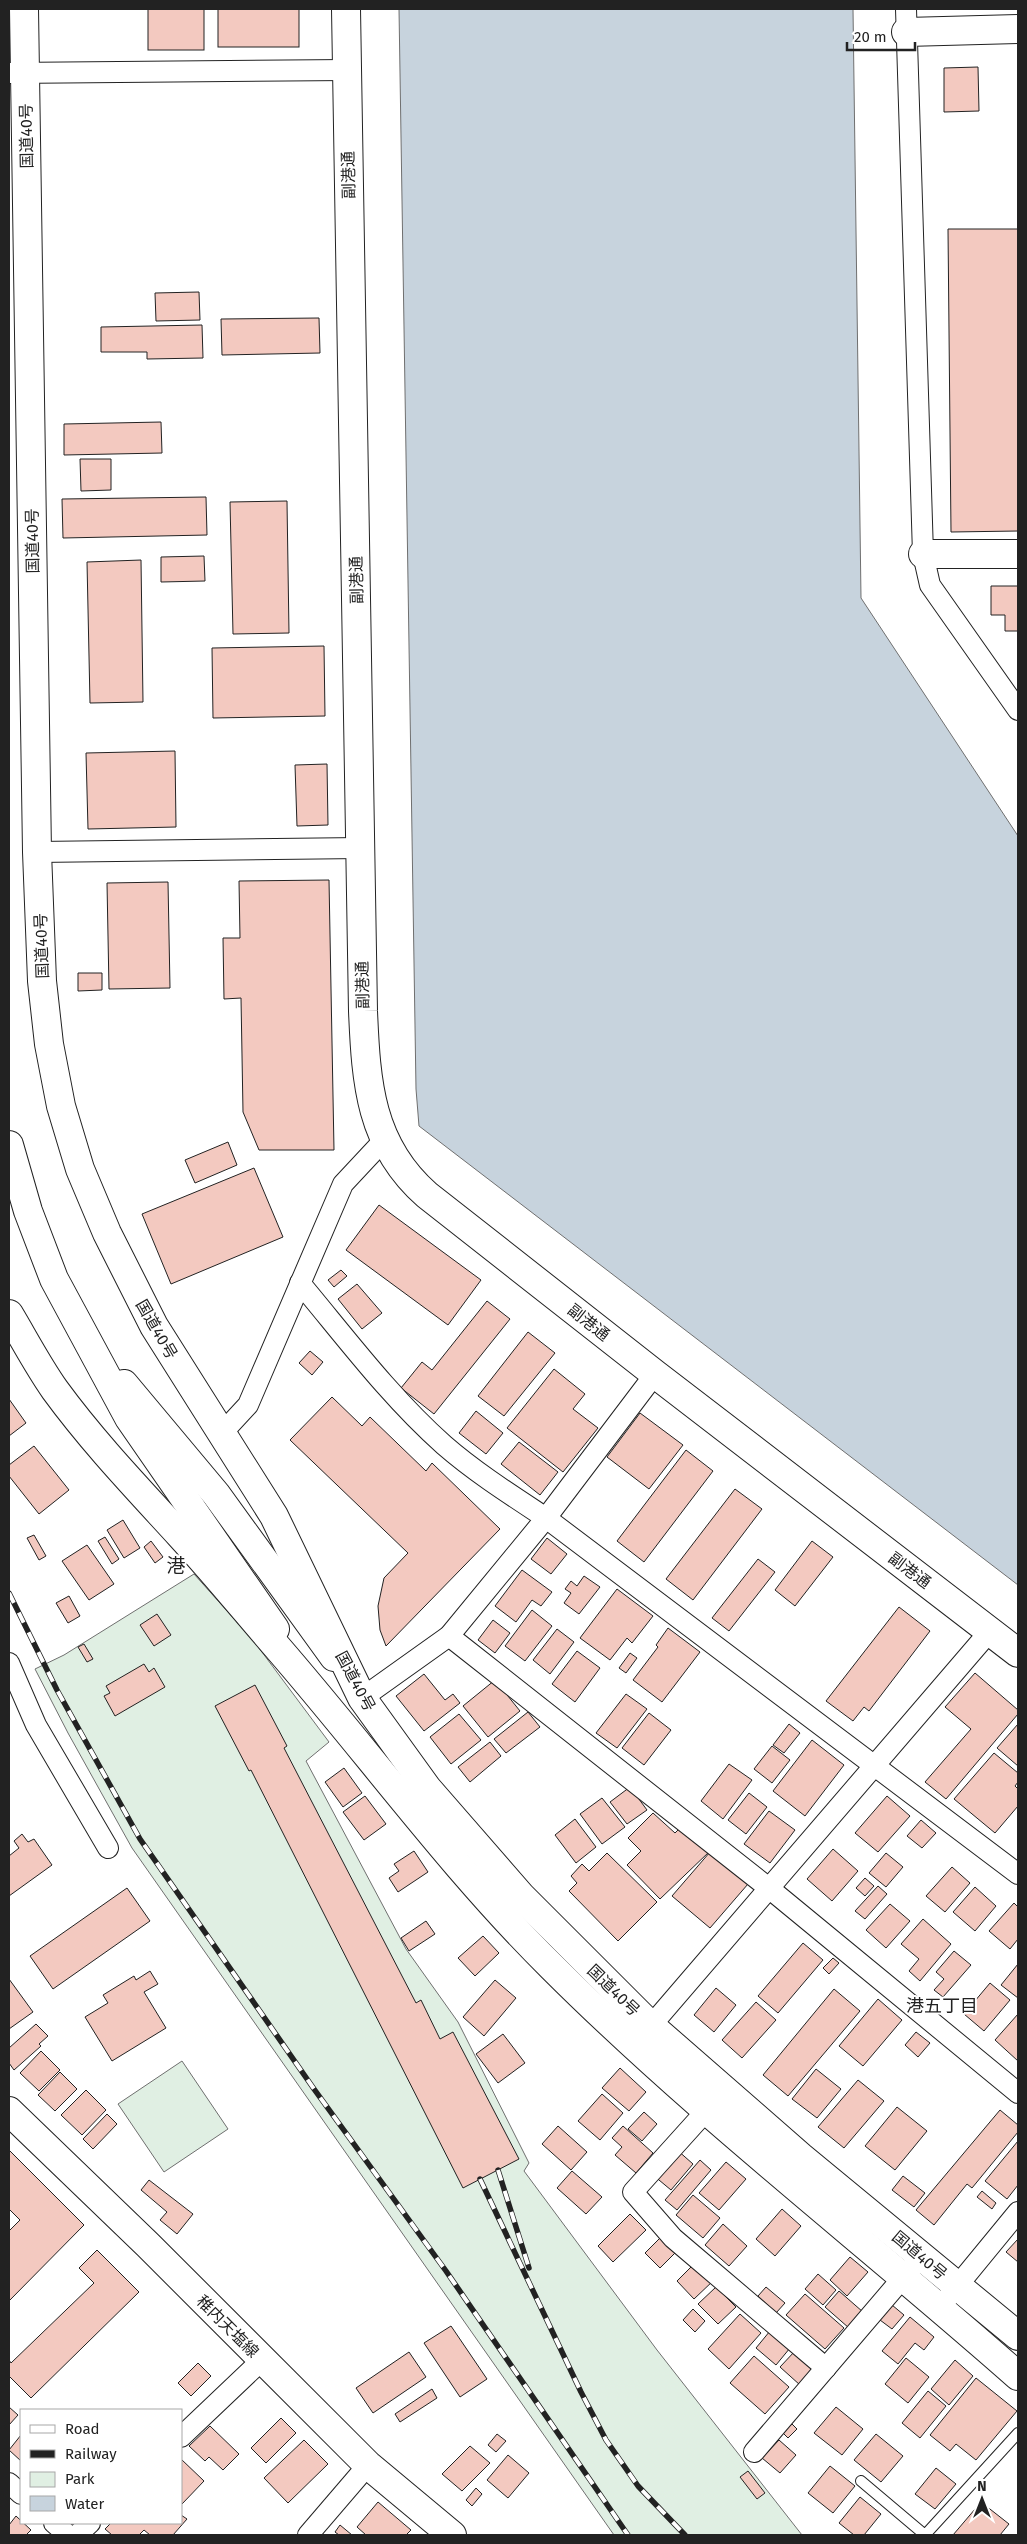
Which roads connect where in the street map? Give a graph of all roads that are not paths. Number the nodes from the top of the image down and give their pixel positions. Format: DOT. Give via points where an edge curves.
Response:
graph roads {
  1 [pos="24,9"];
  2 [pos="346,9"];
  3 [pos="906,20"];
  4 [pos="1018,29"];
  5 [pos="346,70"];
  6 [pos="17,73"];
  7 [pos="923,554"];
  8 [pos="1018,554"];
  9 [pos="1018,710"];
  10 [pos="361,848"];
  11 [pos="37,852"];
  12 [pos="385,1139"];
  13 [pos="9,1146"];
  14 [pos="300,1283"];
  15 [pos="9,1314"];
  16 [pos="89,1344"];
  17 [pos="655,1374"];
  18 [pos="223,1432"];
  19 [pos="546,1518"];
  20 [pos="990,1631"];
  21 [pos="449,1636"];
  22 [pos="1018,1653"];
  23 [pos="9,1663"];
  24 [pos="362,1698"];
  25 [pos="324,1700"];
  26 [pos="875,1765"];
  27 [pos="108,1848"];
  28 [pos="1018,1874"];
  29 [pos="770,1889"];
  30 [pos="651,2026"];
  31 [pos="633,2046"];
  32 [pos="1018,2093"];
  33 [pos="9,2111"];
  34 [pos="706,2111"];
  35 [pos="1018,2212"];
  36 [pos="922,2256"];
  37 [pos="904,2276"];
  38 [pos="956,2286"];
  39 [pos="940,2307"];
  40 [pos="1018,2336"];
  41 [pos="262,2360"];
  42 [pos="826,2368"];
  43 [pos="1018,2376"];
  44 [pos="1018,2433"];
  45 [pos="182,2436"];
  46 [pos="754,2452"];
  47 [pos="368,2464"];
  48 [pos="861,2481"];
  49 [pos="9,2483"];
  50 [pos="20,2493"];
  51 [pos="55,2524"];
  52 [pos="89,2524"];
  53 [pos="68,2535"];
  54 [pos="77,2535"];
  55 [pos="308,2535"];
  56 [pos="452,2535"];
  1 -- 6 [label="main road, 国道40号"];
  2 -- 5 [label="main road, 副港通"];
  3 -- 4 [label="main road"];
  3 -- 7 [label="street"];
  5 -- 6 [label="street"];
  5 -- 10 [label="main road, 副港通"];
  6 -- 11 [label="main road, 国道40号"];
  7 -- 8 [label="main road"];
  7 -- 9 [label="street" via="930,585"];
  10 -- 11 [label="street"];
  10 -- 12 [label="main road, 副港通" via="365,1055 376,1120"];
  11 -- 18 [label="main road, 国道40号" via="42,981 49,1044 61,1106 80,1169 107,1233 154,1326"];
  12 -- 14 [label="street" via="343,1184"];
  12 -- 17 [label="main road, 副港通" via="396,1162 427,1195"];
  13 -- 16 [label="main road" via="28,1211 54,1279"];
  14 -- 18 [label="street" via="248,1405"];
  14 -- 19 [label="street" via="393,1394 444,1445"];
  15 -- 25 [label="main road, 国道40号" via="54,1388 123,1474"];
  16 -- 24 [label="main road" via="216,1494"];
  16 -- 25 [label="main road" via="129,1418"];
  17 -- 19 [label="street"];
  17 -- 20 [label="main road, 副港通"];
  18 -- 24 [label="main road, 国道40号" via="274,1516"];
  19 -- 21 [label="street"];
  19 -- 26 [label="street"];
  20 -- 22 [label="main road, 副港通"];
  20 -- 26 [label="street"];
  21 -- 24 [label="street"];
  21 -- 29 [label="street"];
  23 -- 27 [label="street" via="36,1725"];
  24 -- 30 [label="main road, 国道40号" via="427,1788 520,1896"];
  25 -- 31 [label="main road, 国道40号" via="494,1905 548,1964"];
  26 -- 28 [label="street"];
  26 -- 29 [label="street"];
  29 -- 30 [label="street"];
  29 -- 32 [label="street"];
  30 -- 31 [label="street"];
  30 -- 36 [label="main road, 国道40号" via="801,2157"];
  31 -- 34 [label="main road, 国道40号"];
  33 -- 41 [label="main road, 稚内天塩線"];
  34 -- 37 [label="main road, 国道40号"];
  34 -- 42 [label="street" via="633,2192 673,2238"];
  35 -- 38 [label="street"];
  36 -- 37 [label="street"];
  36 -- 38 [label="main road, 国道40号"];
  37 -- 39 [label="main road, 国道40号"];
  37 -- 42 [label="street"];
  38 -- 39 [label="street"];
  38 -- 40 [label="main road, 国道40号"];
  39 -- 43 [label="main road, 国道40号"];
  41 -- 45 [label="street"];
  41 -- 47 [label="main road, 稚内天塩線"];
  42 -- 46 [label="street"];
  44 -- 48 [label="lane" via="925,2535"];
  47 -- 55 [label="street"];
  47 -- 56 [label="main road, 稚内天塩線"];
  49 -- 50 [label="street"];
  51 -- 53 [label="street"];
  52 -- 54 [label="street"];
}
